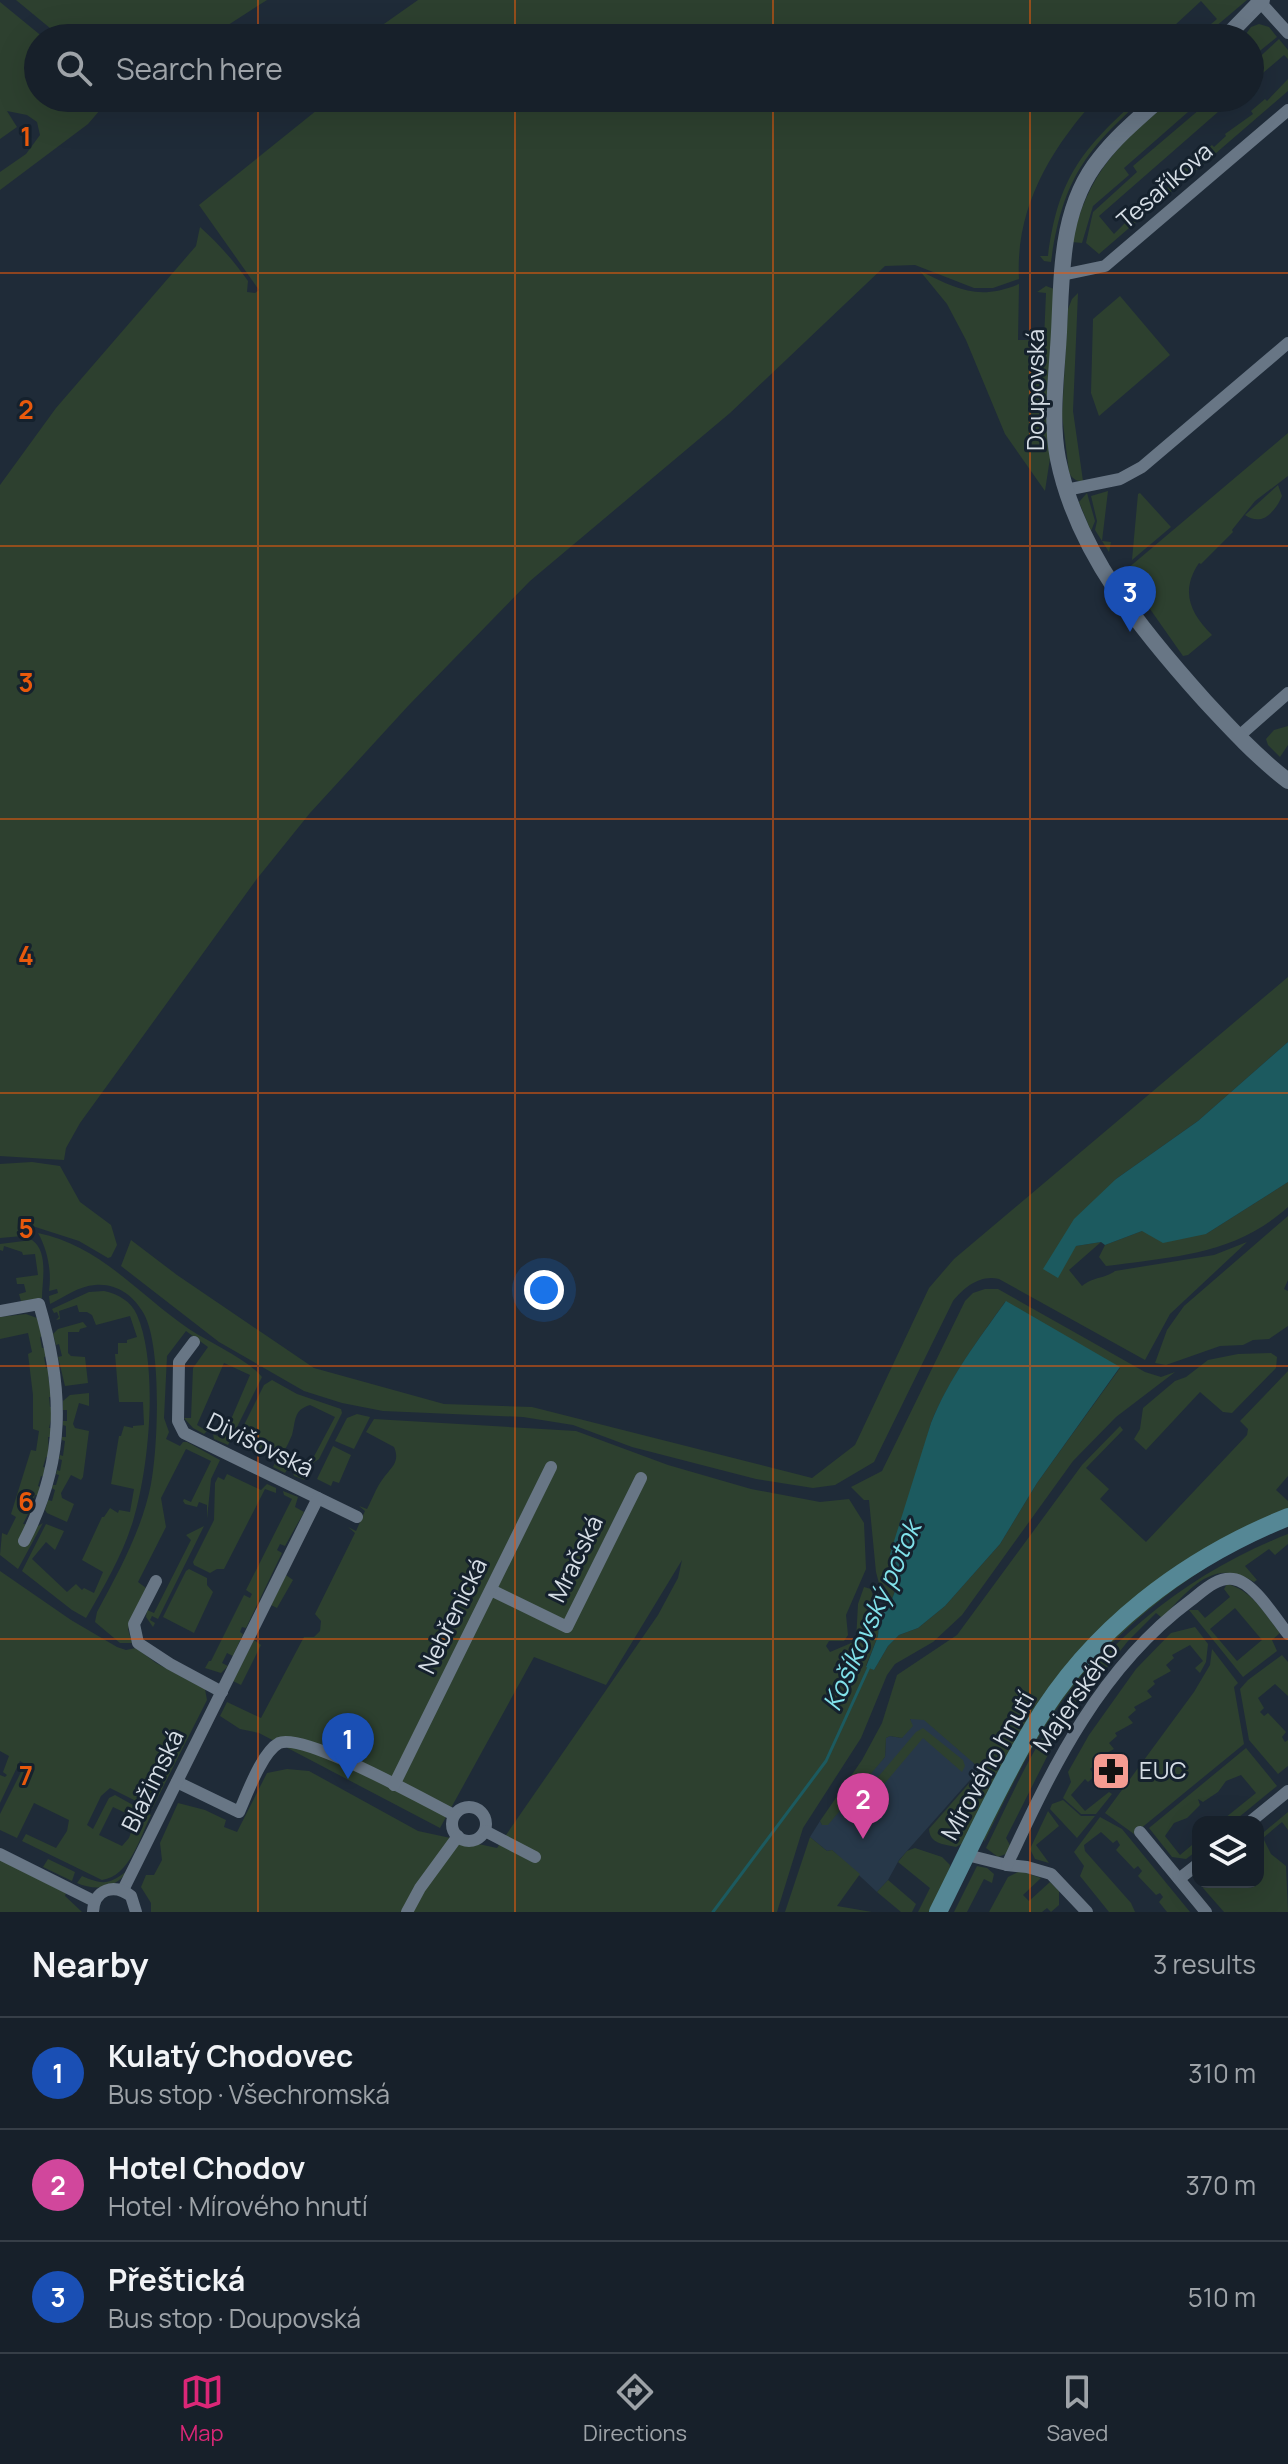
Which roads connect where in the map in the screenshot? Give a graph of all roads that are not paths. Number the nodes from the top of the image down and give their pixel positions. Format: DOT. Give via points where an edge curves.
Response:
graph roads {
  1 [pos="1261,1"];
  2 [pos="1239,24"];
  3 [pos="1288,33"];
  4 [pos="1288,110"];
  5 [pos="1146,112"];
  6 [pos="1062,275"];
  7 [pos="1288,343"];
  8 [pos="1066,490"];
  9 [pos="1288,693"];
  10 [pos="1238,737"];
  11 [pos="1288,781"];
  12 [pos="0,1311"];
  13 [pos="194,1342"];
  14 [pos="551,1467"];
  15 [pos="641,1478"];
  16 [pos="318,1498"];
  17 [pos="357,1517"];
  18 [pos="1288,1517"];
  19 [pos="24,1541"];
  20 [pos="156,1581"];
  21 [pos="491,1590"];
  22 [pos="1288,1634"];
  23 [pos="222,1692"];
  24 [pos="177,1782"];
  25 [pos="394,1785"];
  26 [pos="1288,1791"];
  27 [pos="454,1815"];
  28 [pos="1257,1816"];
  29 [pos="485,1831"];
  30 [pos="1140,1832"];
  31 [pos="458,1836"];
  32 [pos="0,1854"];
  33 [pos="967,1855"];
  34 [pos="535,1857"];
  35 [pos="1007,1865"];
  36 [pos="1192,1869"];
  37 [pos="1179,1879"];
  38 [pos="123,1890"];
  39 [pos="94,1906"];
  40 [pos="136,1912"];
  41 [pos="407,1912"];
  42 [pos="938,1912"];
  43 [pos="1087,1912"];
  44 [pos="1206,1912"];
  1 -- 2 [label="street"];
  1 -- 3 [label="street"];
  4 -- 6 [label="street, Tesaříkova" via="1105,266"];
  5 -- 6 [label="street, Doupovská" via="1113,142 1084,181 1067,230"];
  6 -- 8 [label="street, Doupovská" via="1055,422"];
  7 -- 8 [label="street" via="1142,467 1120,479"];
  8 -- 10 [label="street, Doupovská" via="1091,546 1150,638"];
  9 -- 10 [label="street"];
  10 -- 11 [label="street, Doupovská"];
  12 -- 19 [label="street" via="39,1304 58,1392 57,1439 45,1495"];
  13 -- 16 [label="street, Divišovská" via="179,1362 179,1428"];
  14 -- 21 [label="street, Nebřenická"];
  15 -- 21 [label="street, Mračská" via="567,1627"];
  16 -- 17 [label="street, Divišovská"];
  16 -- 23 [label="street, Divišovská"];
  18 -- 33 [label="main road, Mírového hnutí" via="1215,1550 1156,1589 1111,1629 1034,1725"];
  20 -- 23 [label="street" via="134,1624 138,1643"];
  21 -- 25 [label="street, Nebřenická"];
  22 -- 35 [label="street, Majerského" via="1249,1586 1236,1579 1221,1580 1183,1606 1137,1648 1083,1718 1051,1771"];
  23 -- 24 [label="street, Blažimská"];
  24 -- 25 [label="street" via="239,1812 266,1757 288,1741 320,1749"];
  24 -- 38 [label="street, Blažimská"];
  25 -- 27 [label="street"];
  26 -- 28 [label="street"];
  27 -- 29 [label="street" via="466,1807 480,1810"];
  27 -- 31 [label="street"];
  29 -- 31 [label="street" via="471,1841"];
  29 -- 34 [label="street"];
  30 -- 37 [label="street"];
  31 -- 41 [label="street"];
  32 -- 39 [label="street"];
  33 -- 35 [label="street"];
  33 -- 42 [label="main road, Mírového hnutí"];
  35 -- 43 [label="street" via="1051,1874"];
  36 -- 37 [label="street"];
  37 -- 44 [label="street"];
  38 -- 39 [label="street" via="104,1891"];
  38 -- 40 [label="street"];
}
